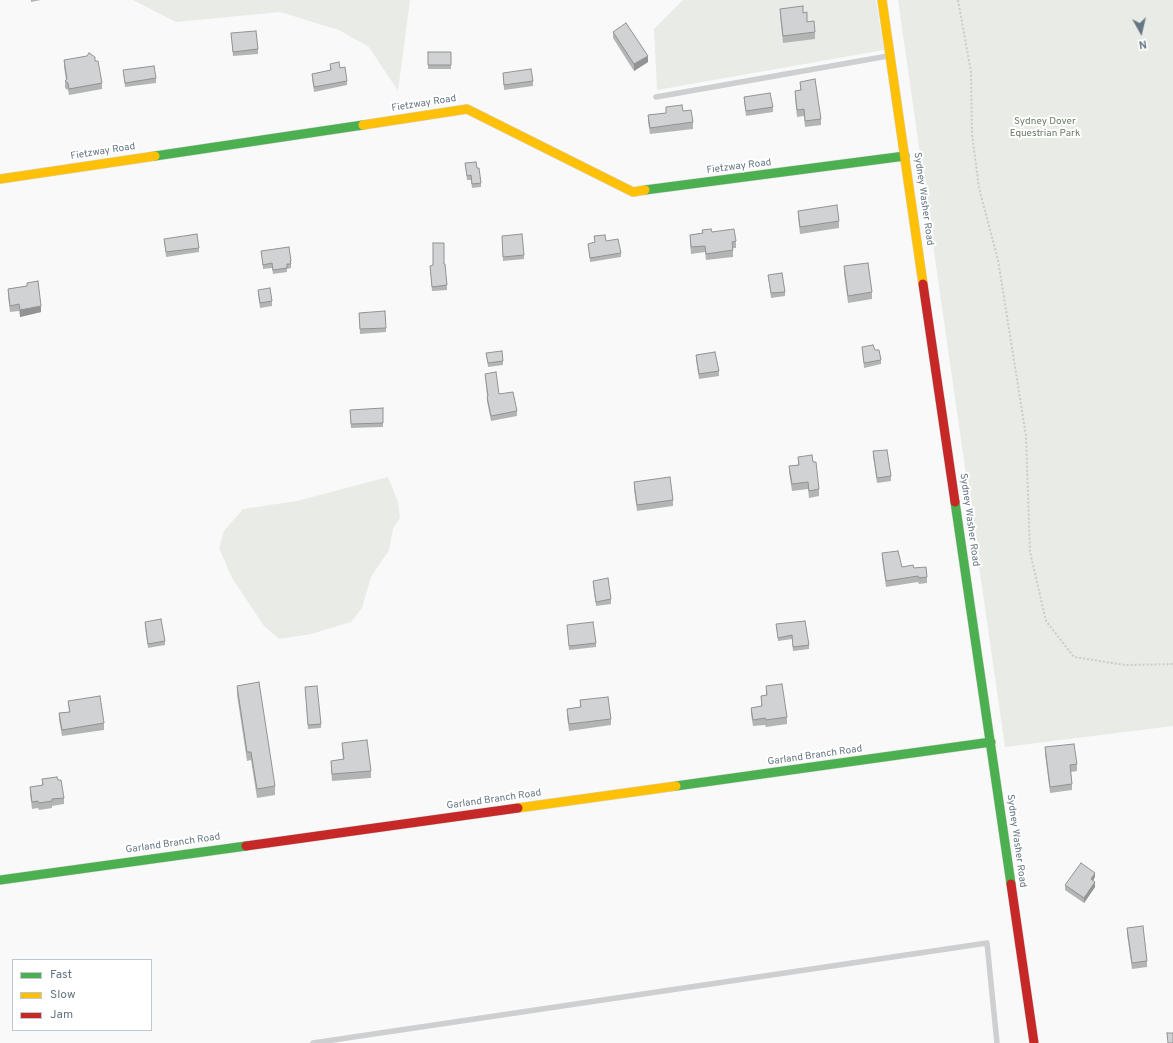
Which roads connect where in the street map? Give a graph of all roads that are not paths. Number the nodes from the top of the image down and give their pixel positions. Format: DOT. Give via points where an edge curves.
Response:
graph roads {
  1 [pos="882,0"];
  2 [pos="890,56"];
  3 [pos="656,97"];
  4 [pos="905,156"];
  5 [pos="0,179"];
  6 [pos="991,742"];
  7 [pos="0,880"];
  8 [pos="313,1043"];
  9 [pos="997,1043"];
  10 [pos="1034,1043"];
  1 -- 2 [label="street, Sydney Washer Road"];
  2 -- 3 [label="lane"];
  2 -- 4 [label="street, Sydney Washer Road"];
  4 -- 5 [label="street, Fietzway Road" via="633,192 466,109"];
  4 -- 6 [label="street, Sydney Washer Road"];
  6 -- 7 [label="street, Garland Branch Road"];
  6 -- 10 [label="street, Sydney Washer Road"];
  8 -- 9 [label="lane" via="987,943"];
}
